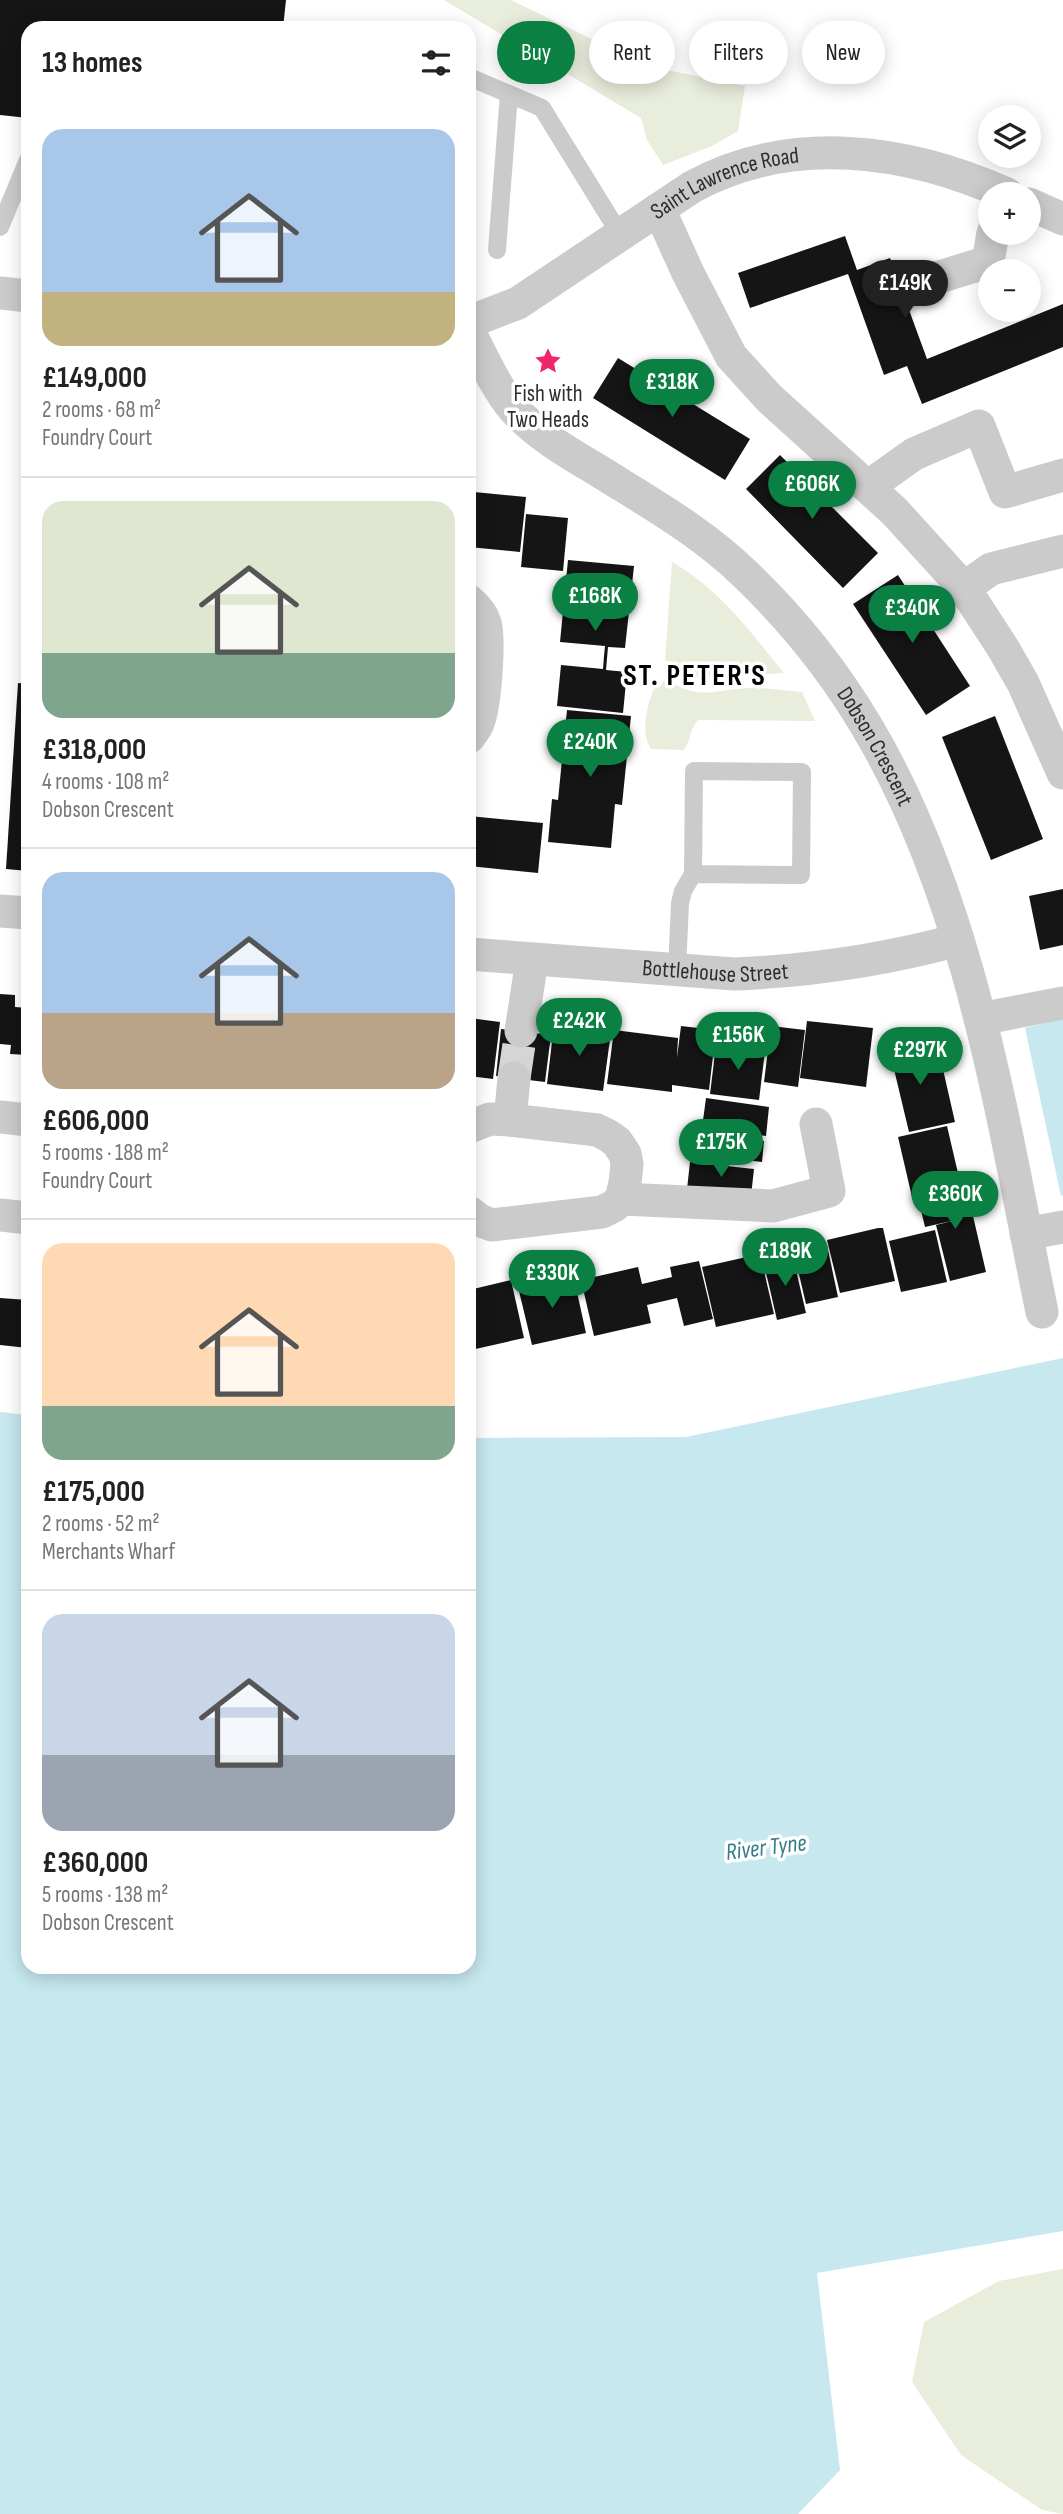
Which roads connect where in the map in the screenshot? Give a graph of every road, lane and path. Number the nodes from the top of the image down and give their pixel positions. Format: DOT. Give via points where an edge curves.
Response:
graph roads {
  1 [pos="476,80"];
  2 [pos="509,94"];
  3 [pos="21,177"];
  4 [pos="978,185"];
  5 [pos="659,209"];
  6 [pos="1041,209"];
  7 [pos="1063,219"];
  8 [pos="0,227"];
  9 [pos="621,236"];
  10 [pos="991,245"];
  11 [pos="498,250"];
  12 [pos="936,278"];
  13 [pos="0,293"];
  14 [pos="21,295"];
  15 [pos="476,318"];
  16 [pos="476,344"];
  17 [pos="1063,475"];
  18 [pos="869,486"];
  19 [pos="1063,551"];
  20 [pos="964,588"];
  21 [pos="476,607"];
  22 [pos="476,726"];
  23 [pos="1063,773"];
  24 [pos="693,874"];
  25 [pos="0,911"];
  26 [pos="21,912"];
  27 [pos="958,940"];
  28 [pos="476,955"];
  29 [pos="532,960"];
  30 [pos="677,970"];
  31 [pos="1063,1003"];
  32 [pos="981,1019"];
  33 [pos="521,1031"];
  34 [pos="514,1078"];
  35 [pos="0,1117"];
  36 [pos="21,1119"];
  37 [pos="510,1120"];
  38 [pos="476,1124"];
  39 [pos="816,1124"];
  40 [pos="621,1199"];
  41 [pos="0,1215"];
  42 [pos="21,1217"];
  43 [pos="476,1218"];
  44 [pos="1063,1227"];
  45 [pos="1026,1234"];
  46 [pos="1041,1312"];
  1 -- 2 [label="lane"];
  2 -- 9 [label="lane" via="542,108"];
  2 -- 11 [label="lane"];
  3 -- 8 [label="lane"];
  4 -- 5 [label="street, Saint Lawrence Road" via="879,155 807,153 716,174"];
  5 -- 9 [label="street, Saint Lawrence Road"];
  5 -- 18 [label="street" via="731,356 769,398"];
  6 -- 7 [label="street, Saint Lawrence Road"];
  9 -- 15 [label="street, Saint Lawrence Road" via="518,303"];
  10 -- 12 [label="street" via="988,261"];
  13 -- 14 [label="street"];
  16 -- 27 [label="street, Dobson Crescent" via="512,407 528,423 709,543 808,641 867,726 888,766"];
  17 -- 18 [label="street" via="1005,492 979,426 914,454"];
  18 -- 20 [label="street"];
  19 -- 20 [label="street" via="990,569"];
  20 -- 23 [label="street" via="1023,683"];
  21 -- 22 [label="street" via="488,635"];
  24 -- 24 [label="lane" via="801,875 802,772 694,771"];
  24 -- 30 [label="lane" via="680,903"];
  25 -- 26 [label="street"];
  27 -- 30 [label="street, Bottlehouse Street" via="910,953 778,972"];
  27 -- 32 [label="street, Dobson Crescent"];
  28 -- 29 [label="street, Bottlehouse Street"];
  29 -- 30 [label="street, Bottlehouse Street"];
  29 -- 33 [label="street"];
  31 -- 32 [label="street"];
  32 -- 45 [label="street, Dobson Crescent"];
  34 -- 37 [label="street"];
  35 -- 36 [label="street"];
  37 -- 38 [label="street" via="490,1119"];
  37 -- 40 [label="street" via="597,1130 610,1136 627,1164"];
  39 -- 40 [label="street" via="829,1191 773,1206"];
  40 -- 43 [label="street" via="601,1212 516,1223 492,1225"];
  41 -- 42 [label="street"];
  44 -- 45 [label="street"];
  45 -- 46 [label="street, Dobson Crescent"];
}
